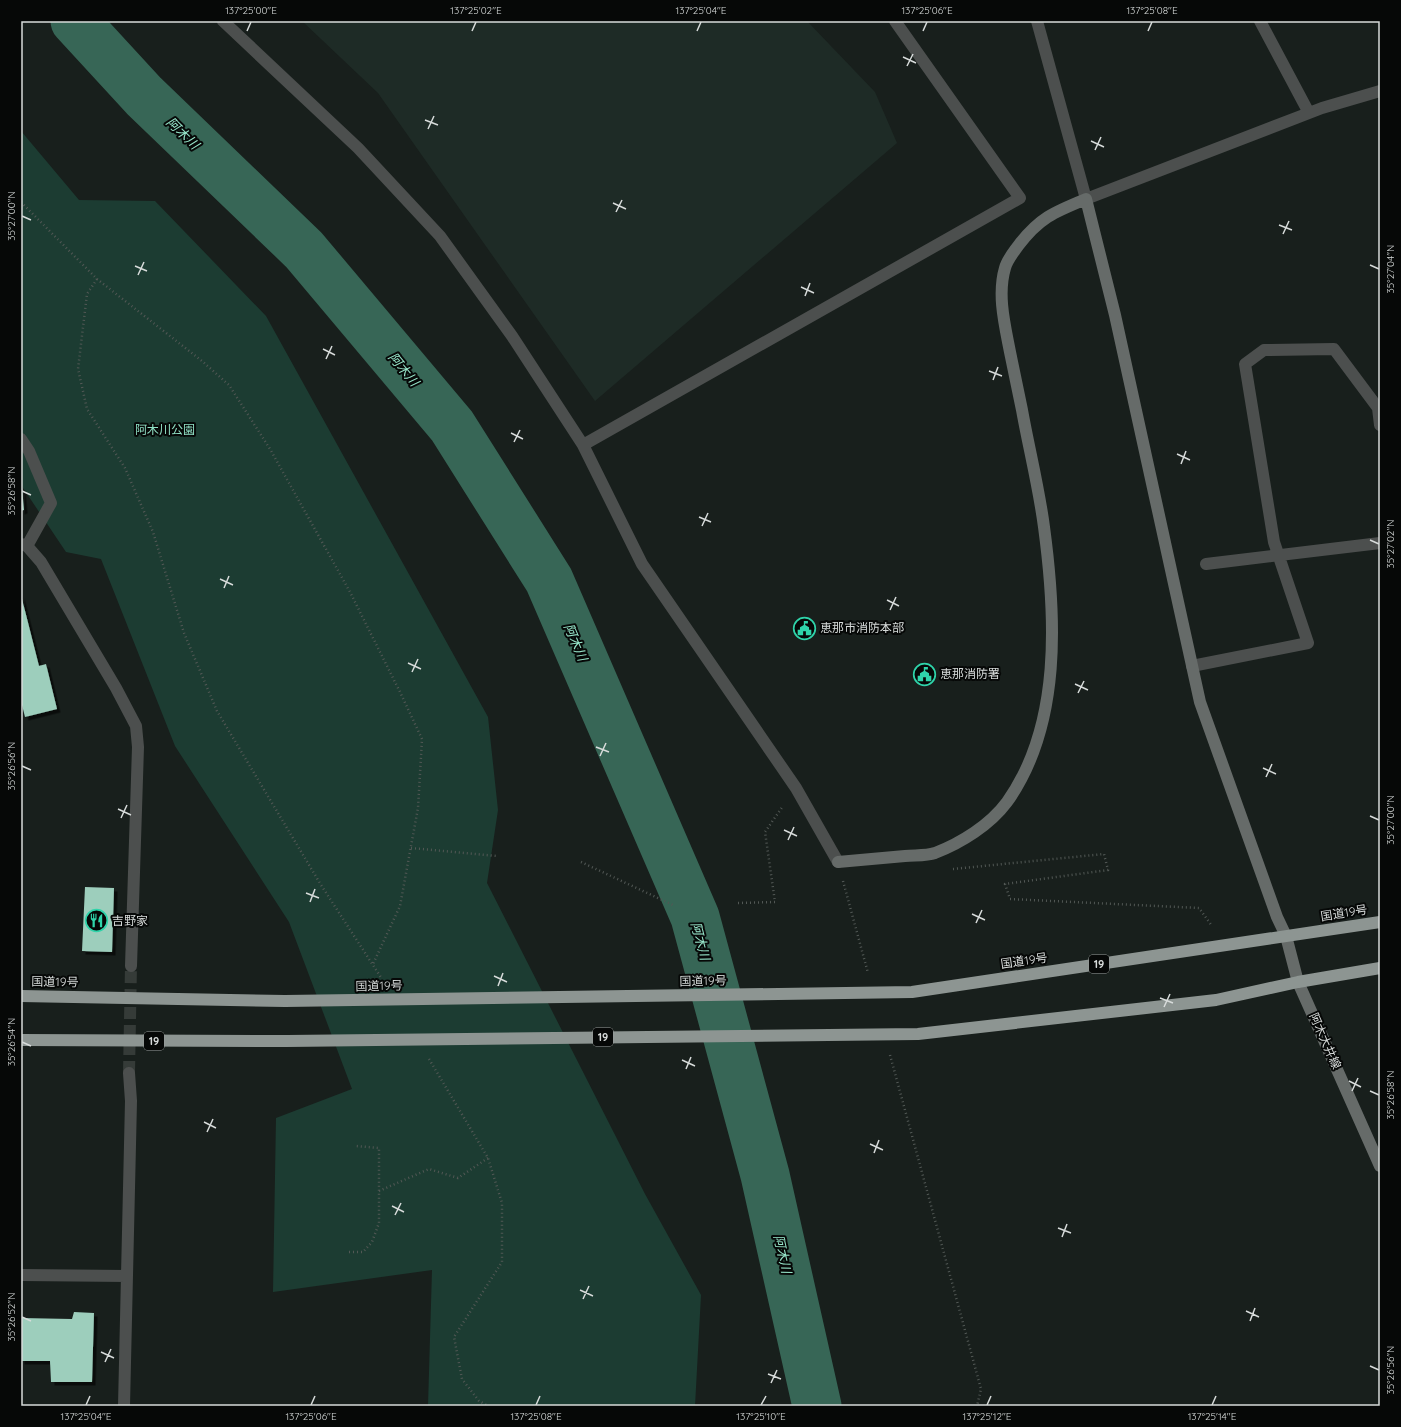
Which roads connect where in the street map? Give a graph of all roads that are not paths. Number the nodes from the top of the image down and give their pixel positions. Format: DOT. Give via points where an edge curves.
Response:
graph roads {
  1 [pos="223,21"];
  2 [pos="895,21"];
  3 [pos="1037,21"];
  4 [pos="1260,21"];
  5 [pos="1380,91"];
  6 [pos="1309,113"];
  7 [pos="1086,199"];
  8 [pos="1380,425"];
  9 [pos="21,439"];
  10 [pos="583,445"];
  11 [pos="1380,543"];
  12 [pos="24,545"];
  13 [pos="1279,555"];
  14 [pos="1206,564"];
  15 [pos="1192,666"];
  16 [pos="1380,922"];
  17 [pos="1286,936"];
  18 [pos="131,966"];
  19 [pos="1380,968"];
  20 [pos="1298,982"];
  21 [pos="21,996"];
  22 [pos="21,1040"];
  23 [pos="130,1073"];
  24 [pos="1380,1166"];
  25 [pos="21,1275"];
  26 [pos="127,1276"];
  27 [pos="124,1406"];
  1 -- 10 [label="street" via="358,148 440,236 512,336"];
  2 -- 10 [label="street" via="1020,198"];
  3 -- 7 [label="street"];
  4 -- 6 [label="street"];
  5 -- 6 [label="street"];
  6 -- 7 [label="street"];
  7 -- 10 [label="street" via="1053,213 1027,234 1007,263 1002,288 1006,327 1044,524 1052,605 1050,667 1041,728 1020,780 1006,804 985,824 933,854 838,862 796,788 642,564"];
  7 -- 15 [label="street, 阿木大井線" via="1115,315"];
  8 -- 13 [label="street" via="1378,408 1334,349 1264,350 1245,364 1274,542"];
  9 -- 12 [label="street" via="29,451 51,503"];
  11 -- 13 [label="street"];
  12 -- 18 [label="street" via="41,562 136,726 138,747"];
  13 -- 14 [label="street"];
  13 -- 15 [label="street" via="1308,643"];
  15 -- 17 [label="street, 阿木大井線" via="1200,702"];
  16 -- 17 [label="highway, 国道19号 / 19"];
  17 -- 20 [label="street, 阿木大井線"];
  17 -- 21 [label="highway, 国道19号 / 19" via="912,992 284,1001"];
  19 -- 20 [label="highway, 19"];
  20 -- 22 [label="highway, 19" via="1216,1000 918,1034 287,1041"];
  20 -- 24 [label="street, 阿木大井線"];
  23 -- 26 [label="street"];
  25 -- 26 [label="street"];
  26 -- 27 [label="street"];
}
